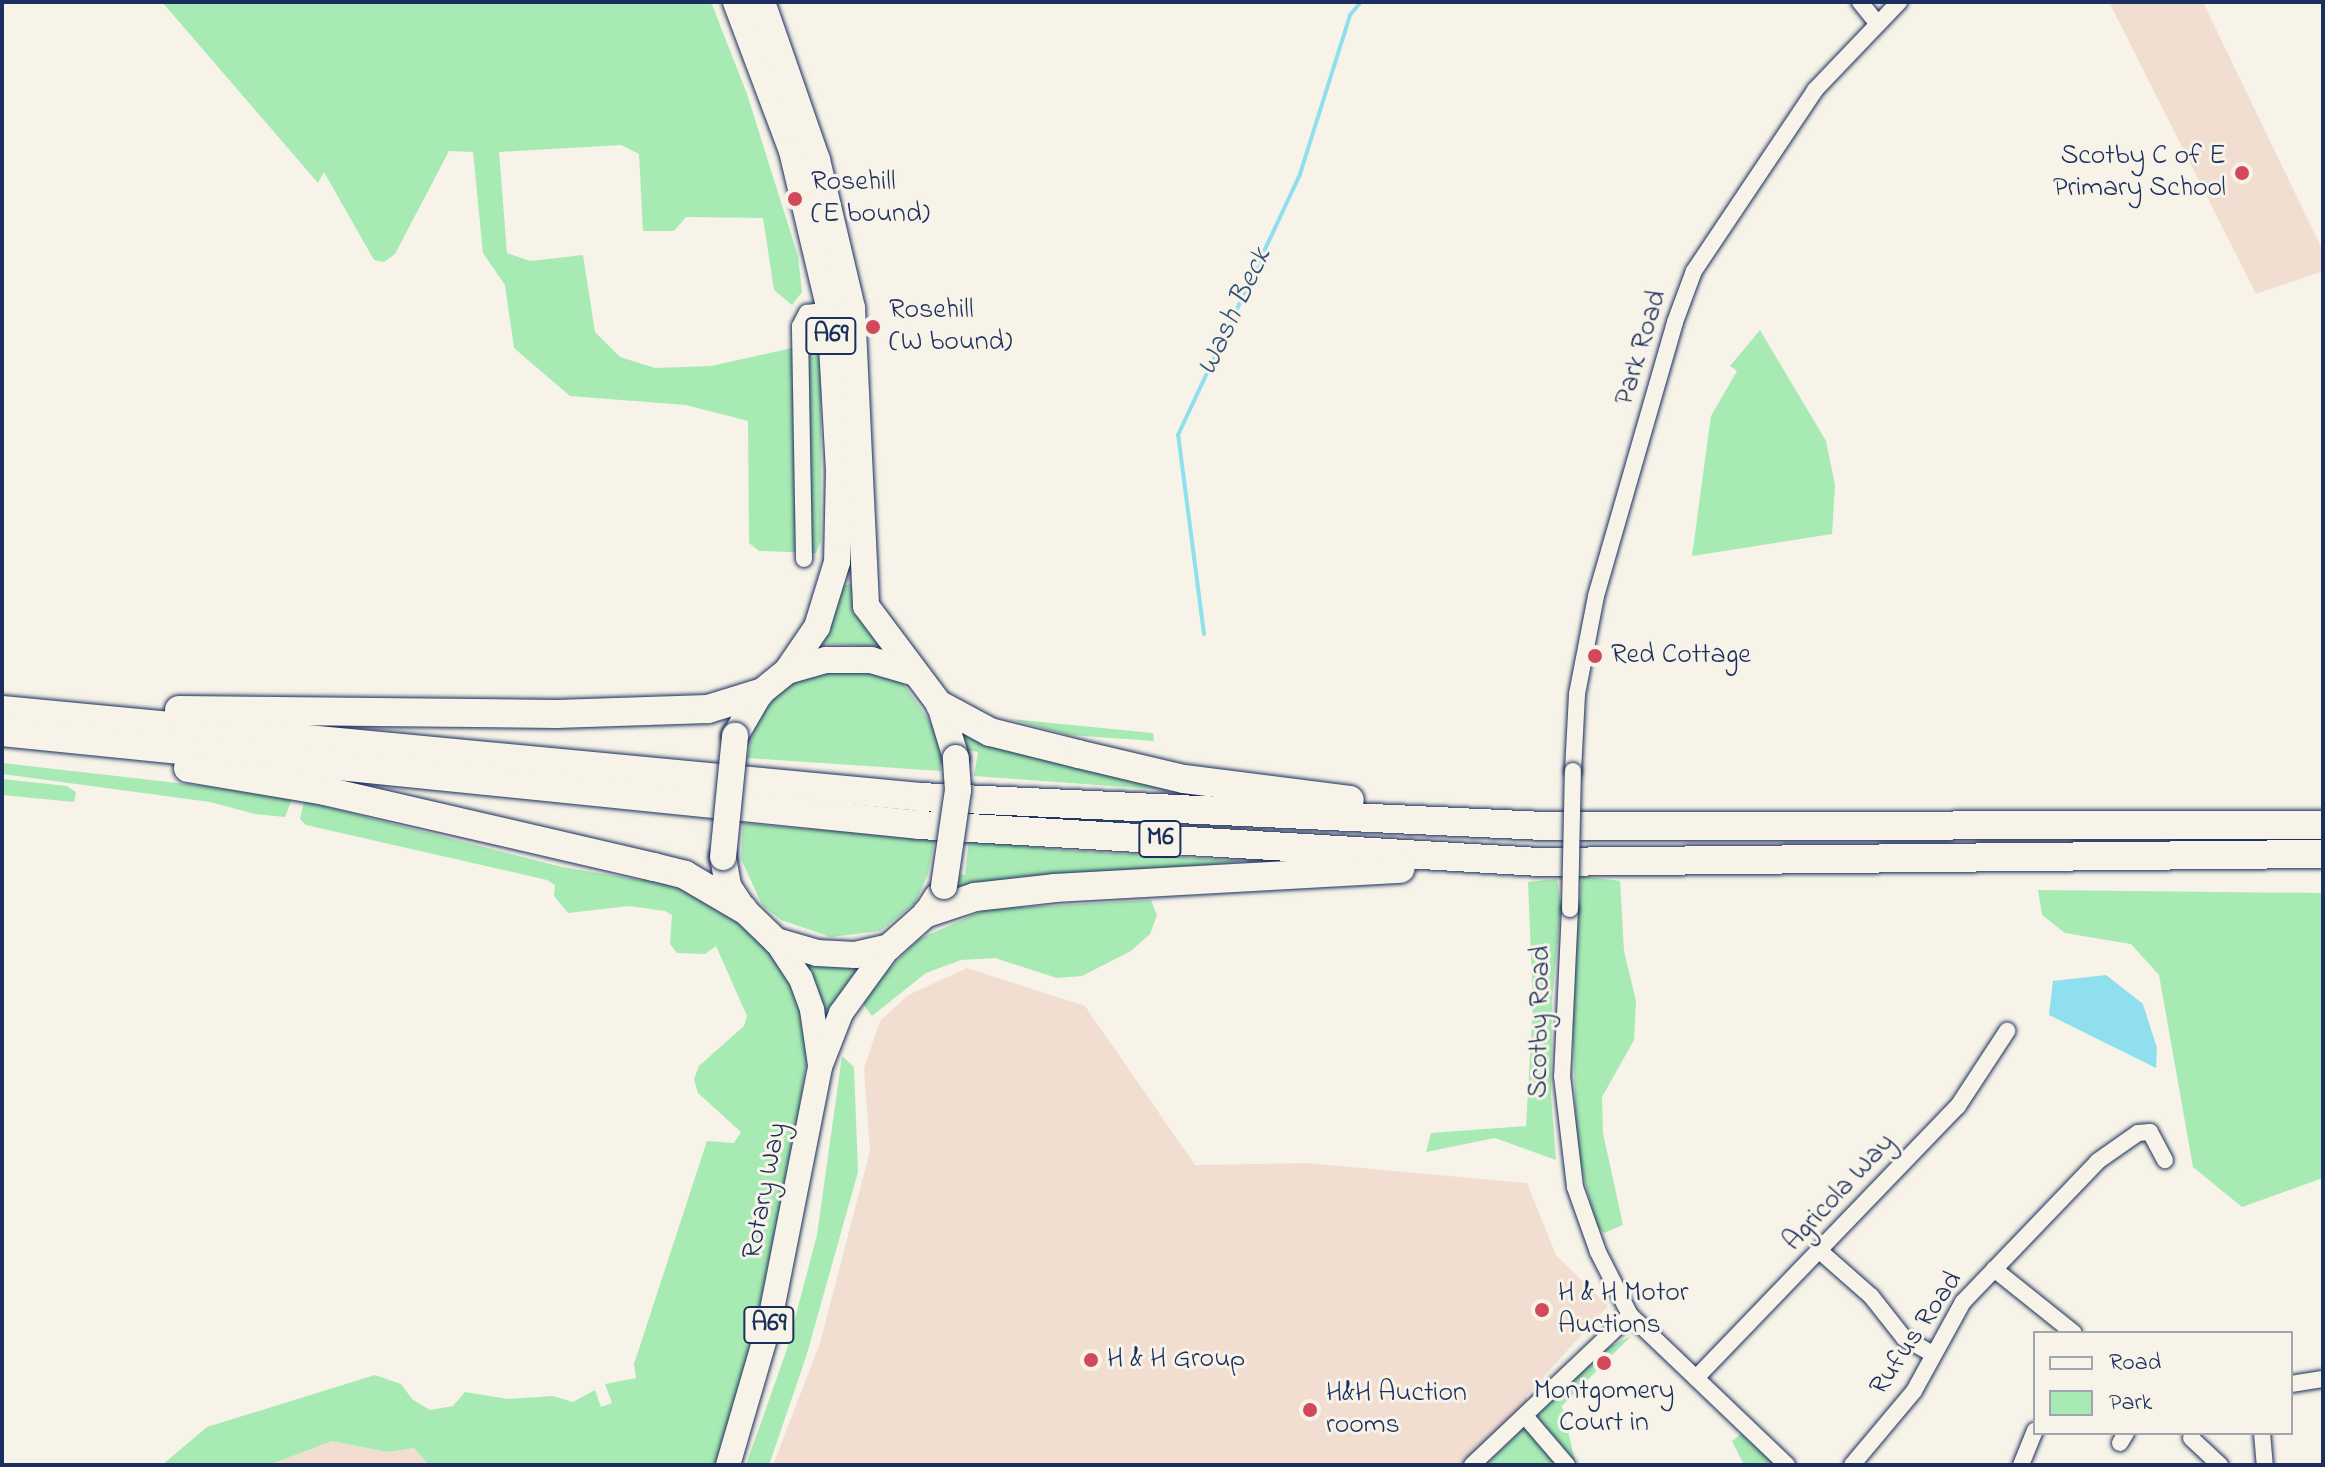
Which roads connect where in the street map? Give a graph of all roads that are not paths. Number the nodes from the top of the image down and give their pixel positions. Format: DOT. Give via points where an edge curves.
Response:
graph roads {
  1 [pos="736,2"];
  2 [pos="762,2"];
  3 [pos="1860,2"];
  4 [pos="1899,2"];
  5 [pos="1877,23"];
  6 [pos="841,309"];
  7 [pos="804,559"];
  8 [pos="787,671"];
  9 [pos="912,672"];
  10 [pos="760,693"];
  11 [pos="940,705"];
  12 [pos="2,709"];
  13 [pos="2,733"];
  14 [pos="2323,825"];
  15 [pos="1545,826"];
  16 [pos="2323,854"];
  17 [pos="1540,862"];
  18 [pos="743,909"];
  19 [pos="1570,909"];
  20 [pos="927,913"];
  21 [pos="776,941"];
  22 [pos="889,947"];
  23 [pos="2007,1031"];
  24 [pos="820,1067"];
  25 [pos="2165,1160"];
  26 [pos="1822,1253"];
  27 [pos="1994,1269"];
  28 [pos="1630,1315"];
  29 [pos="2072,1331"];
  30 [pos="1933,1354"];
  31 [pos="1696,1378"];
  32 [pos="2323,1379"];
  33 [pos="2293,1384"];
  34 [pos="1525,1416"];
  35 [pos="2033,1435"];
  36 [pos="2262,1435"];
  37 [pos="2191,1438"];
  38 [pos="728,1465"];
  39 [pos="1472,1465"];
  40 [pos="1567,1465"];
  41 [pos="1787,1465"];
  42 [pos="1852,1465"];
  43 [pos="2021,1465"];
  44 [pos="2220,1465"];
  45 [pos="2265,1465"];
  1 -- 6 [label="highway, A69" via="792,151"];
  2 -- 6 [label="highway, A69" via="817,160"];
  3 -- 5 [label="street"];
  4 -- 5 [label="street, Park Road"];
  5 -- 19 [label="street, Park Road, bridge" via="1815,90 1694,271 1675,322 1583,652"];
  6 -- 7 [label="street" via="807,313 800,326"];
  6 -- 8 [label="highway, A69" via="837,562 817,627"];
  6 -- 9 [label="highway, A69" via="862,588 876,626"];
  8 -- 9 [label="highway" via="826,660 871,660"];
  8 -- 10 [label="highway"];
  9 -- 11 [label="highway"];
  10 -- 12 [label="highway" via="708,709 556,714"];
  10 -- 18 [label="highway, A69, bridge" via="735,736 723,857 728,886"];
  11 -- 15 [label="highway" via="990,732 1184,779"];
  11 -- 20 [label="highway, A69, bridge" via="956,758 958,790 944,886"];
  12 -- 15 [label="highway, M6" via="920,797"];
  13 -- 17 [label="highway, M6" via="920,825"];
  13 -- 18 [label="highway" via="325,791 562,845 685,875"];
  14 -- 15 [label="highway, M6"];
  16 -- 17 [label="highway, M6"];
  17 -- 20 [label="highway" via="1055,888 975,897"];
  18 -- 21 [label="highway, A69"];
  19 -- 28 [label="street, Scotby Road" via="1562,1076 1575,1187 1598,1252"];
  20 -- 22 [label="highway, A69"];
  21 -- 22 [label="highway, A69" via="817,953 855,955"];
  21 -- 24 [label="main road, Rotary Way / A69" via="801,979 812,1010"];
  22 -- 24 [label="main road, Rotary Way / A69" via="841,1013"];
  23 -- 26 [label="street, Agricola Way" via="1958,1106"];
  24 -- 38 [label="main road, Rotary Way / A69" via="772,1311"];
  25 -- 27 [label="street, Rufus Road" via="2150,1132 2138,1133 2098,1161"];
  26 -- 30 [label="street" via="1871,1296 1904,1338"];
  26 -- 31 [label="street, Agricola Way"];
  27 -- 29 [label="street, Rufus Road"];
  27 -- 30 [label="street, Rufus Road" via="1963,1302"];
  28 -- 31 [label="street, Scotby Road"];
  28 -- 34 [label="street"];
  30 -- 42 [label="street, Rufus Road" via="1914,1391"];
  31 -- 41 [label="street, Scotby Road"];
  32 -- 33 [label="street"];
  34 -- 39 [label="street"];
  34 -- 40 [label="street"];
  35 -- 43 [label="street"];
  36 -- 45 [label="street"];
  37 -- 44 [label="street"];
}
